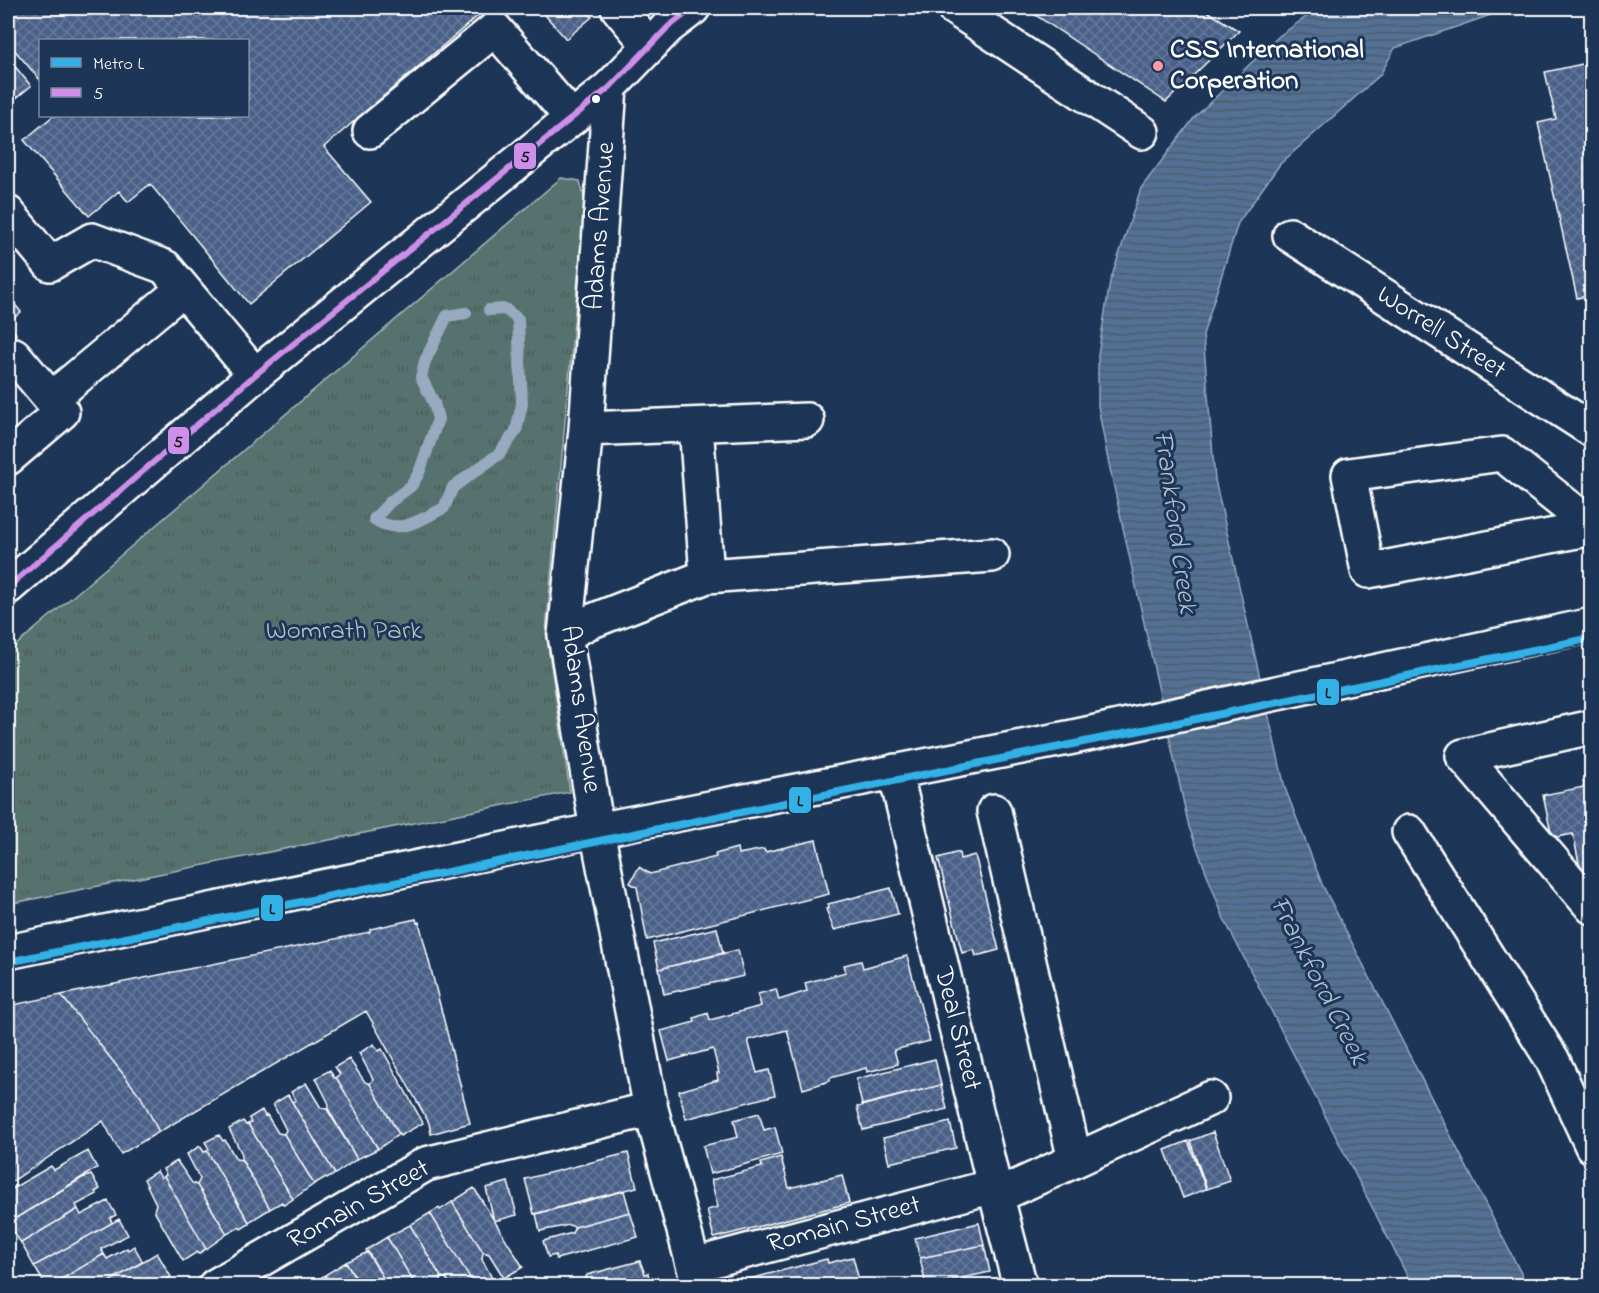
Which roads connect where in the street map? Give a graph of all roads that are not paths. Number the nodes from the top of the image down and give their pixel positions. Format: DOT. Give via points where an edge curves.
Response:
graph roads {
  1 [pos="618,8"];
  2 [pos="954,8"];
  3 [pos="671,22"];
  4 [pos="610,87"];
  5 [pos="572,118"];
  6 [pos="370,131"];
  7 [pos="1142,132"];
  8 [pos="8,213"];
  9 [pos="1290,235"];
  10 [pos="183,289"];
  11 [pos="8,360"];
  12 [pos="255,375"];
  13 [pos="51,399"];
  14 [pos="807,420"];
  15 [pos="696,425"];
  16 [pos="586,429"];
  17 [pos="1592,430"];
  18 [pos="8,458"];
  19 [pos="1592,527"];
  20 [pos="992,555"];
  21 [pos="707,576"];
  22 [pos="8,587"];
  23 [pos="1592,625"];
  24 [pos="565,635"];
  25 [pos="1592,727"];
  26 [pos="895,771"];
  27 [pos="994,811"];
  28 [pos="597,830"];
  29 [pos="1409,832"];
  30 [pos="1592,907"];
  31 [pos="8,952"];
  32 [pos="1211,1098"];
  33 [pos="651,1109"];
  34 [pos="1592,1146"];
  35 [pos="1075,1160"];
  36 [pos="996,1191"];
  37 [pos="696,1275"];
  38 [pos="215,1286"];
  39 [pos="1020,1286"];
  1 -- 3 [label="street"];
  2 -- 7 [label="street"];
  3 -- 4 [label="street"];
  4 -- 5 [label="street"];
  4 -- 16 [label="street, Adams Avenue"];
  5 -- 6 [label="street" via="495,28"];
  5 -- 12 [label="street"];
  8 -- 10 [label="street" via="50,264 92,240 165,267"];
  9 -- 17 [label="street, Worrell Street"];
  10 -- 12 [label="street"];
  10 -- 13 [label="street"];
  11 -- 13 [label="street" via="14,355"];
  12 -- 22 [label="street"];
  13 -- 18 [label="street" via="62,412"];
  14 -- 15 [label="street"];
  15 -- 16 [label="street"];
  15 -- 21 [label="street"];
  16 -- 24 [label="street, Adams Avenue"];
  19 -- 19 [label="street" via="1368,571 1349,475 1502,454"];
  20 -- 21 [label="street"];
  21 -- 24 [label="street"];
  23 -- 26 [label="street" via="1073,737"];
  24 -- 28 [label="street, Adams Avenue"];
  25 -- 30 [label="street" via="1463,756"];
  26 -- 28 [label="street"];
  26 -- 36 [label="street, Deal Street"];
  27 -- 35 [label="street"];
  28 -- 31 [label="street"];
  28 -- 33 [label="street, Adams Avenue"];
  29 -- 34 [label="street" via="1552,1059"];
  32 -- 35 [label="street, Romain Street"];
  33 -- 37 [label="street, Adams Avenue"];
  33 -- 38 [label="street, Romain Street" via="426,1164"];
  35 -- 36 [label="street, Romain Street"];
  36 -- 37 [label="street, Romain Street"];
  36 -- 39 [label="street, Deal Street"];
}
